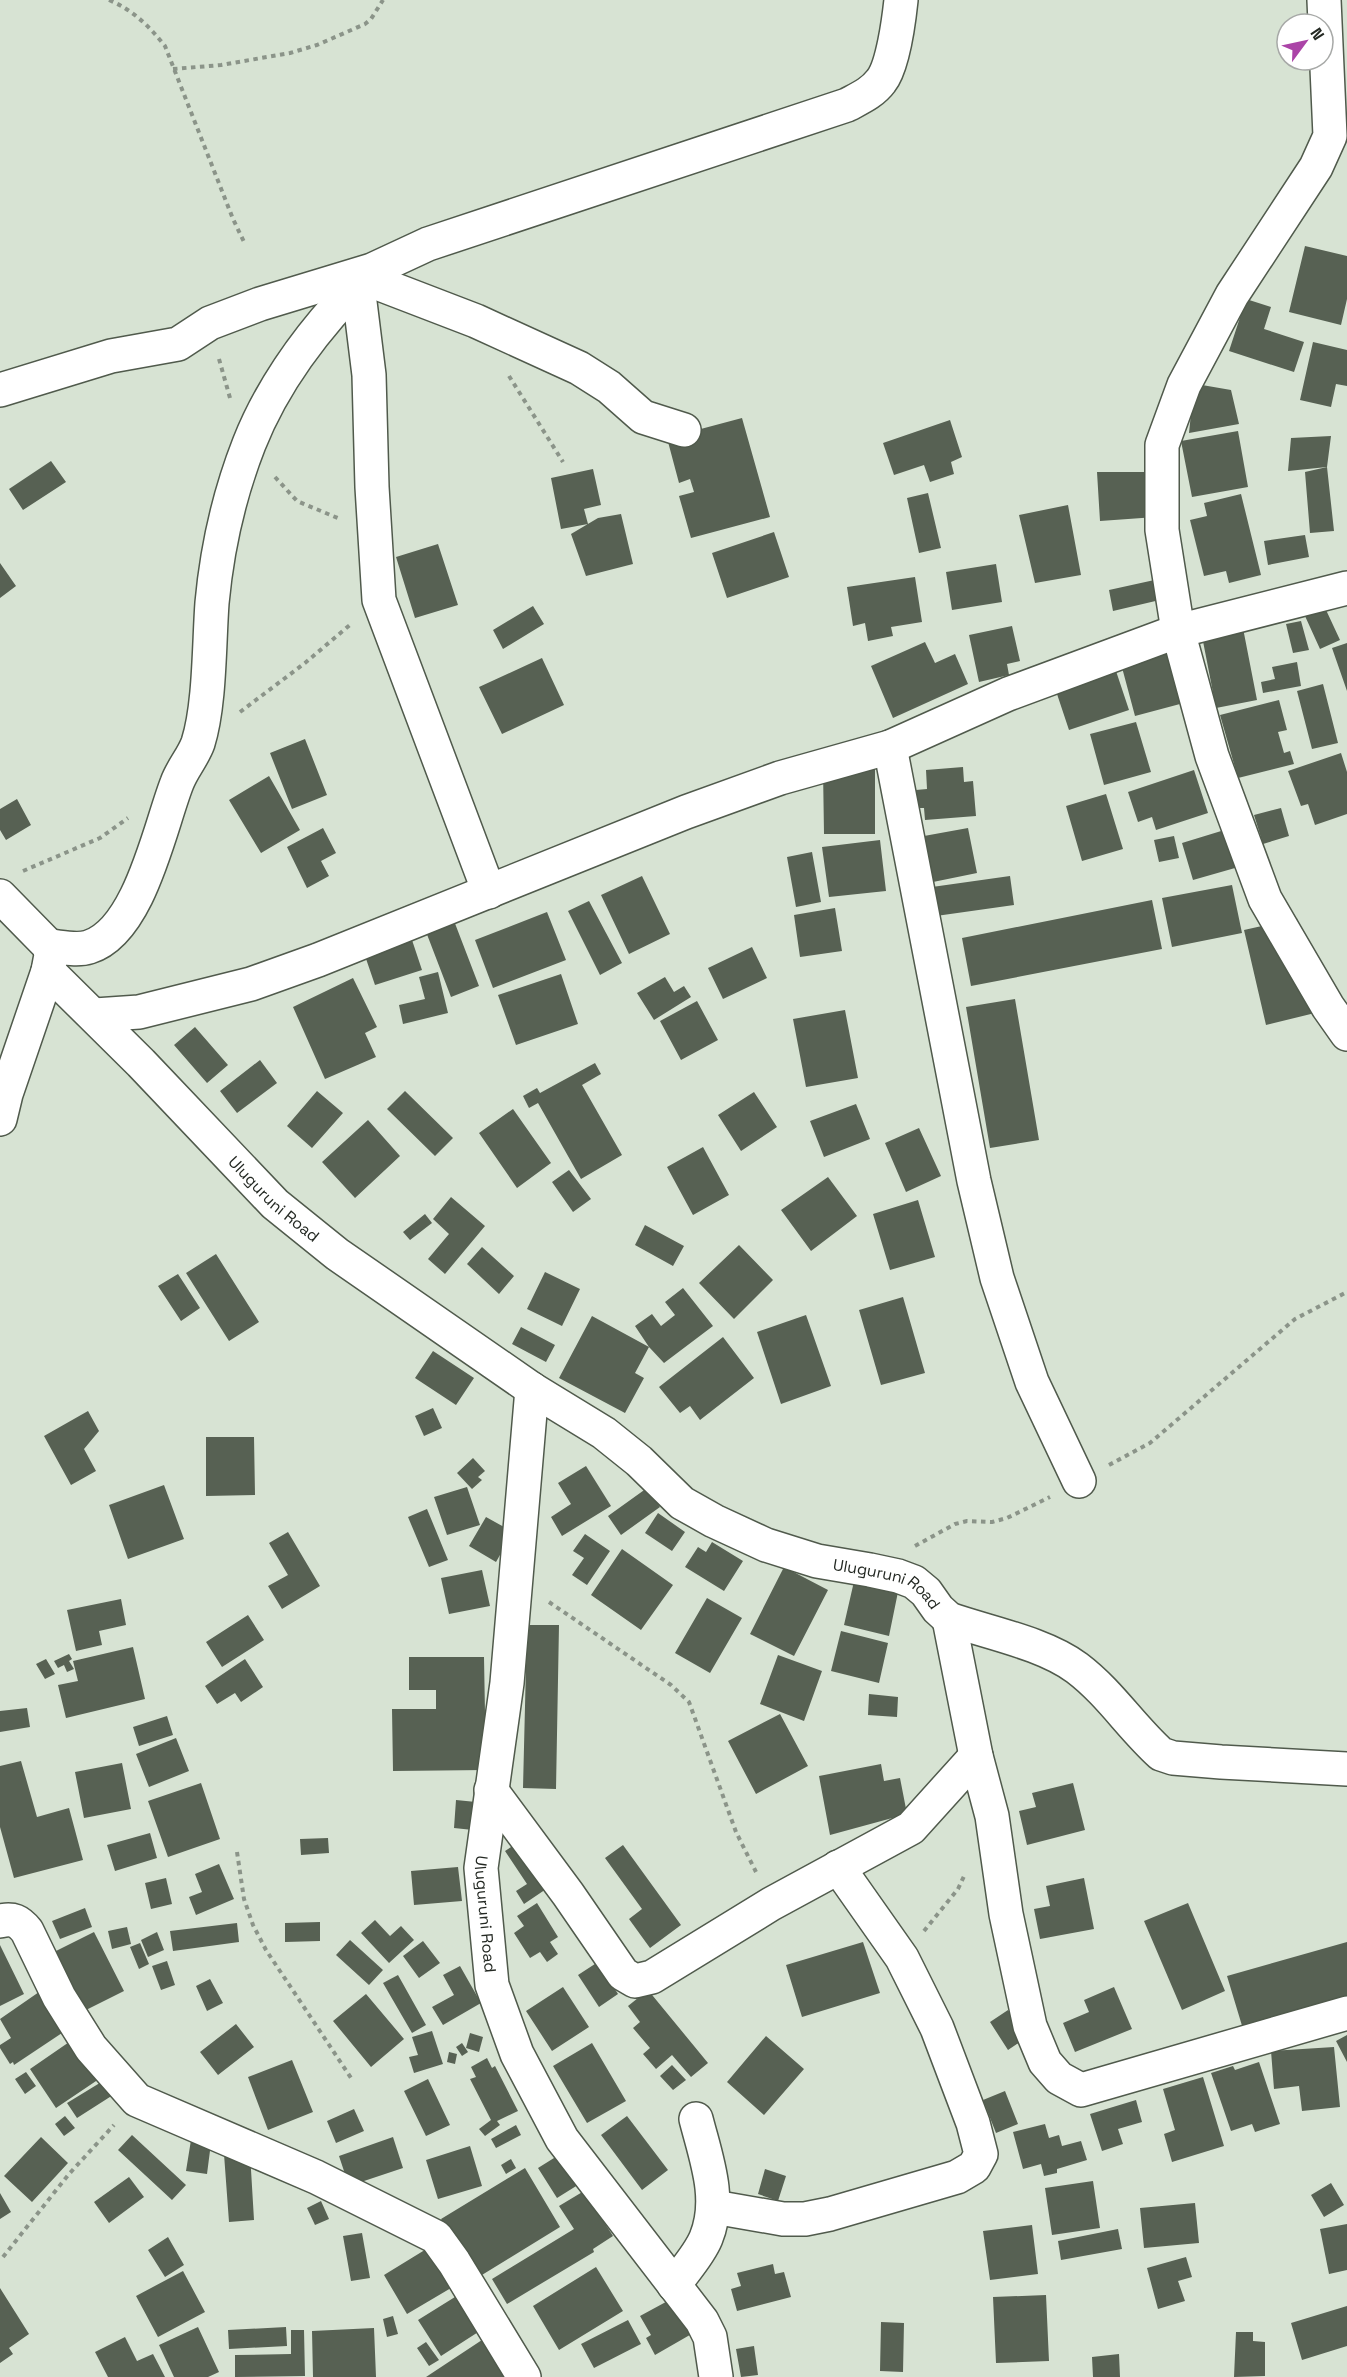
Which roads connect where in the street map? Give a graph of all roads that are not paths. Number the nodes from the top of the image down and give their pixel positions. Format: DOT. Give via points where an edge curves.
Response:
graph roads {
  1 [pos="902,0"];
  2 [pos="1324,0"];
  3 [pos="365,278"];
  4 [pos="0,390"];
  5 [pos="684,430"];
  6 [pos="1347,588"];
  7 [pos="1178,631"];
  8 [pos="890,747"];
  9 [pos="489,892"];
  10 [pos="0,896"];
  11 [pos="48,958"];
  12 [pos="95,1015"];
  13 [pos="1347,1034"];
  14 [pos="2,1104"];
  15 [pos="532,1389"];
  16 [pos="1078,1481"];
  17 [pos="949,1619"];
  18 [pos="976,1756"];
  19 [pos="1347,1769"];
  20 [pos="491,1790"];
  21 [pos="838,1867"];
  22 [pos="0,1921"];
  23 [pos="1347,2013"];
  24 [pos="696,2119"];
  25 [pos="714,2207"];
  26 [pos="674,2285"];
  27 [pos="524,2377"];
  28 [pos="716,2377"];
  1 -- 3 [label="street" via="897,34 882,80 867,95 769,132 429,244"];
  2 -- 7 [label="street" via="1330,136 1316,167 1226,305 1184,385 1162,445 1162,530"];
  3 -- 4 [label="street" via="260,304 210,323 178,344 111,356"];
  3 -- 5 [label="street" via="476,321 579,368 644,417"];
  3 -- 9 [label="street" via="380,600"];
  3 -- 11 [label="street" via="294,359 249,443 218,553 198,743 177,782 139,892 102,940"];
  6 -- 7 [label="street"];
  7 -- 8 [label="street" via="1008,694"];
  7 -- 13 [label="street" via="1212,756 1265,899"];
  8 -- 9 [label="street" via="780,778"];
  8 -- 16 [label="street" via="974,1181 997,1278 1032,1382"];
  9 -- 12 [label="street" via="251,984 139,1012"];
  10 -- 11 [label="street, Uluguruni Road"];
  11 -- 12 [label="street, Uluguruni Road"];
  11 -- 14 [label="street"];
  12 -- 15 [label="street, Uluguruni Road" via="275,1204 337,1254"];
  15 -- 17 [label="street, Uluguruni Road" via="604,1433 682,1503 714,1521 766,1545 817,1561 914,1582"];
  15 -- 20 [label="street, Uluguruni Road" via="507,1683"];
  17 -- 18 [label="street"];
  17 -- 19 [label="street, Uluguruni Road" via="1040,1649 1076,1667 1106,1693 1161,1754 1173,1758"];
  18 -- 21 [label="street" via="911,1828"];
  18 -- 23 [label="street" via="992,1816 1006,1914 1030,2026 1045,2062 1059,2078 1082,2090"];
  20 -- 21 [label="street" via="623,1974 635,1982 652,1977"];
  20 -- 26 [label="street, Uluguruni Road" via="482,1868 492,1985 518,2054 562,2139"];
  21 -- 25 [label="street" via="902,1958 937,2028 981,2154 974,2167 957,2177 805,2219"];
  22 -- 27 [label="street" via="21,1923 59,1997 91,2048 137,2100 316,2177 436,2238"];
  24 -- 25 [label="street" via="712,2180"];
  25 -- 26 [label="street" via="706,2239"];
  26 -- 28 [label="street, Uluguruni Road" via="710,2337"];
}
